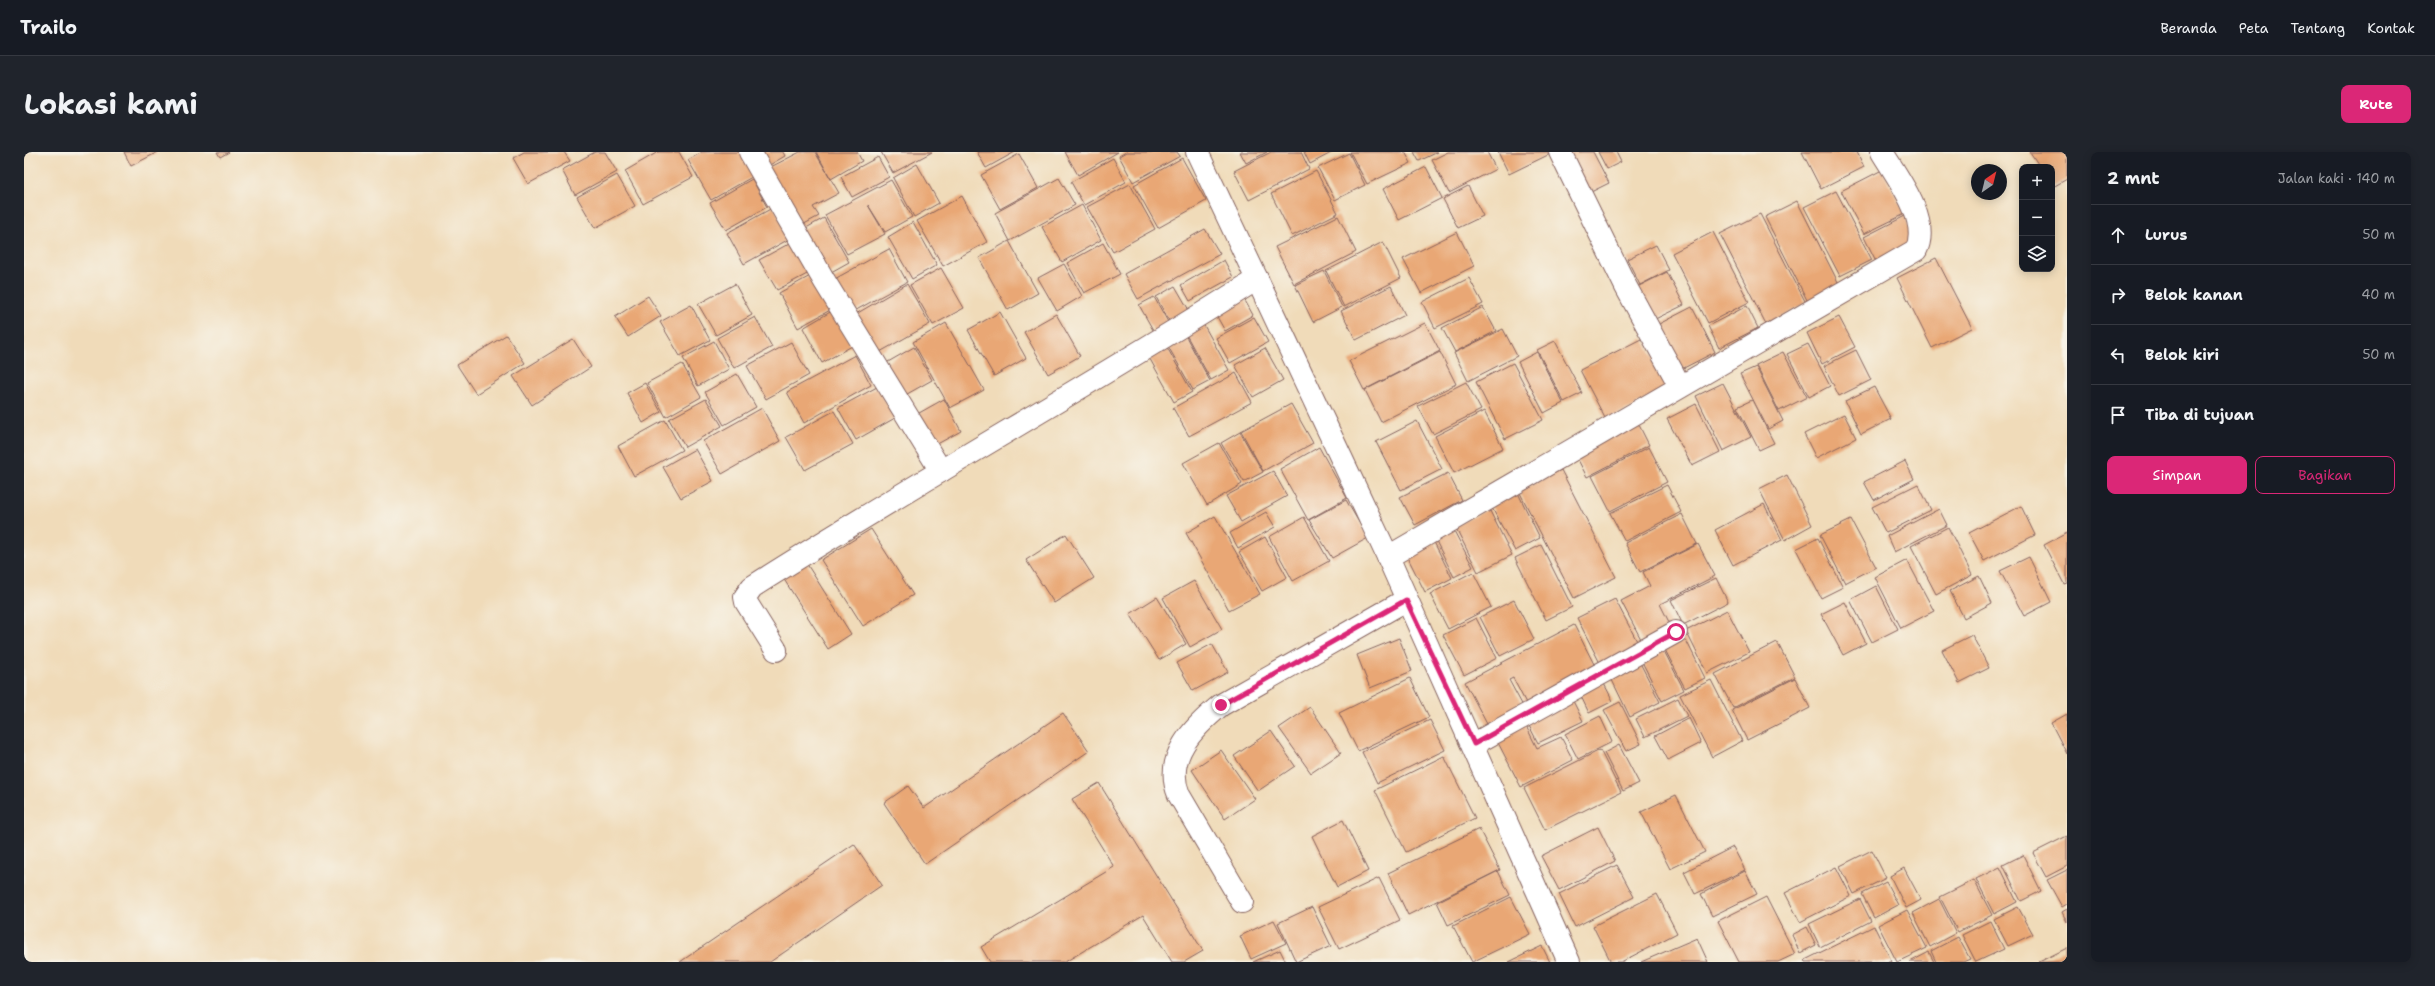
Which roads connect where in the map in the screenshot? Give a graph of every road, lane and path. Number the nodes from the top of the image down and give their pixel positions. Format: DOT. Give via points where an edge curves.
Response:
graph roads {
  1 [pos="750,152"];
  2 [pos="1197,152"];
  3 [pos="1560,152"];
  4 [pos="1882,152"];
  5 [pos="1257,279"];
  6 [pos="1680,386"];
  7 [pos="941,472"];
  8 [pos="1388,557"];
  9 [pos="1406,600"];
  10 [pos="1676,632"];
  11 [pos="776,650"];
  12 [pos="1474,744"];
  13 [pos="1242,902"];
  14 [pos="1569,962"];
  1 -- 7 [label="street" via="825,282"];
  2 -- 5 [label="street"];
  3 -- 6 [label="street" via="1626,287"];
  4 -- 6 [label="street" via="1916,213 1921,232 1916,250"];
  5 -- 7 [label="street" via="1168,336"];
  5 -- 8 [label="street"];
  6 -- 8 [label="street"];
  7 -- 11 [label="street" via="850,525 748,591 744,597 746,602"];
  8 -- 9 [label="street"];
  9 -- 12 [label="street"];
  9 -- 13 [label="street" via="1221,705 1195,728 1182,747 1173,781"];
  10 -- 12 [label="street"];
  12 -- 14 [label="street"];
}
